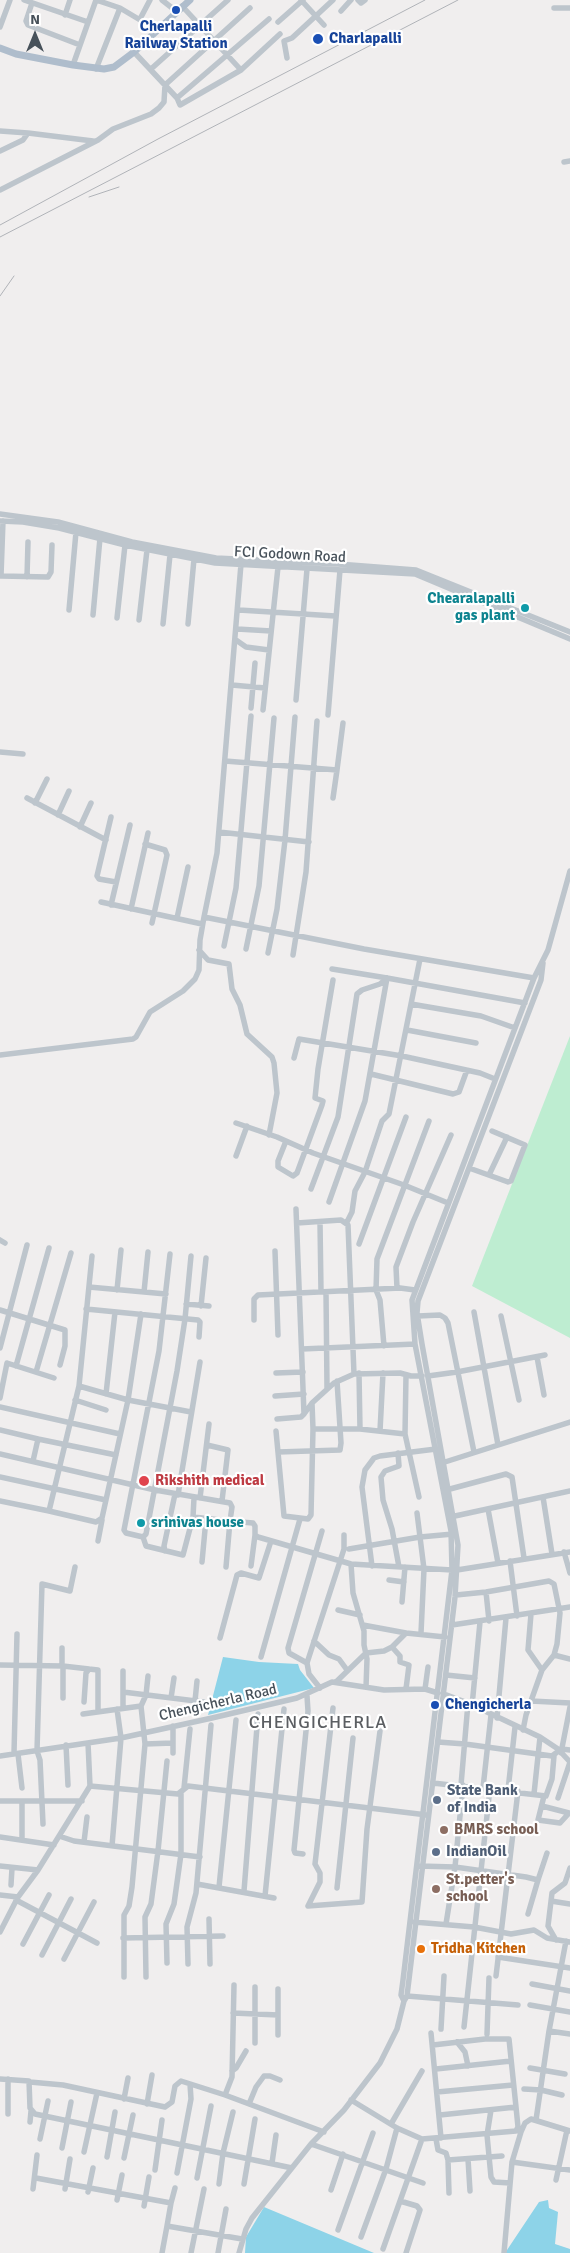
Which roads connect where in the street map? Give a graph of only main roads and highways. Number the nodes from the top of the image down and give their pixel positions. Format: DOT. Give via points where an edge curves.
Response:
graph roads {
  1 [pos="190,0"];
  2 [pos="0,48"];
  1 -- 2 [label="main road" via="114,67 73,66"];
}
